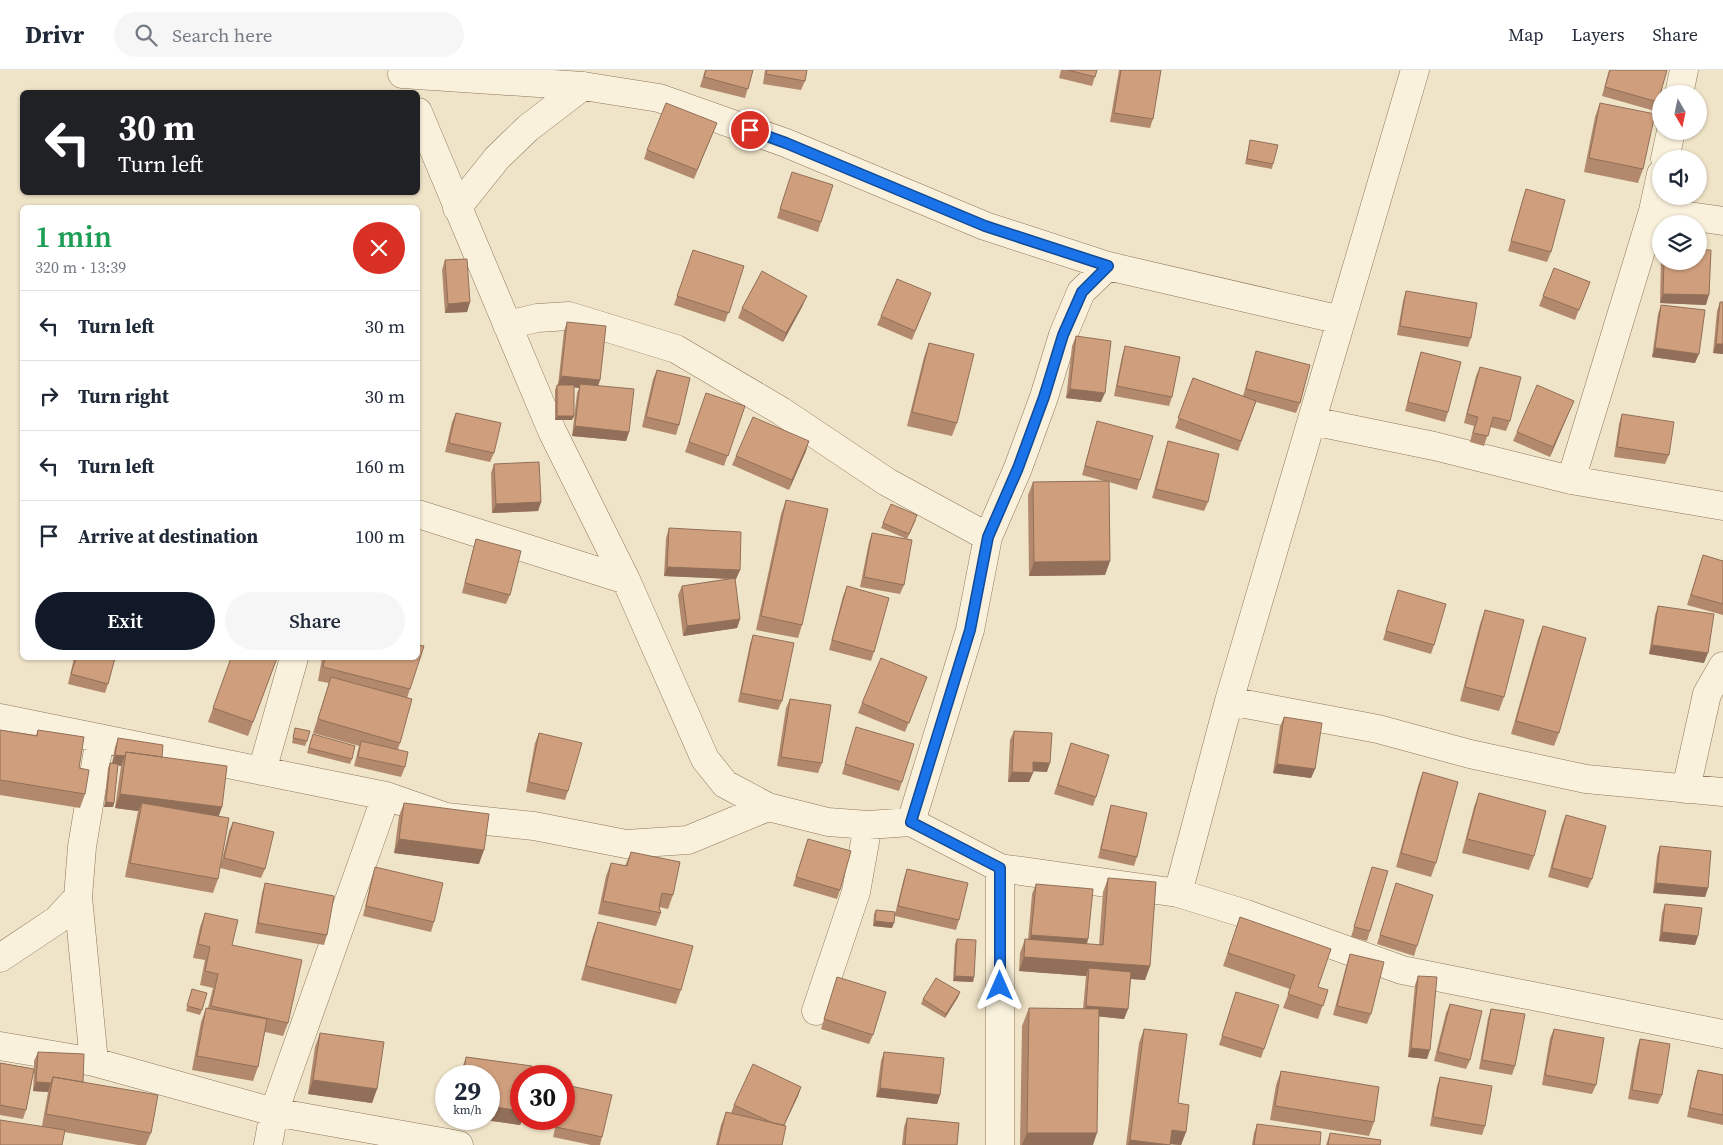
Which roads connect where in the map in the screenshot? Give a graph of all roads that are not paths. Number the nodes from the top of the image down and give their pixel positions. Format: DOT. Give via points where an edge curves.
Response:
graph roads {
  1 [pos="1414,70"];
  2 [pos="1684,70"];
  3 [pos="404,79"];
  4 [pos="1681,85"];
  5 [pos="583,86"];
  6 [pos="420,117"];
  7 [pos="1654,205"];
  8 [pos="457,208"];
  9 [pos="1653,211"];
  10 [pos="1723,221"];
  11 [pos="1108,266"];
  12 [pos="1341,320"];
  13 [pos="507,324"];
  14 [pos="1312,421"];
  15 [pos="1572,480"];
  16 [pos="1723,506"];
  17 [pos="420,515"];
  18 [pos="988,537"];
  19 [pos="626,580"];
  20 [pos="293,660"];
  21 [pos="1723,666"];
  22 [pos="1229,701"];
  23 [pos="0,718"];
  24 [pos="100,738"];
  25 [pos="262,771"];
  26 [pos="1686,789"];
  27 [pos="1723,792"];
  28 [pos="386,796"];
  29 [pos="768,807"];
  30 [pos="911,822"];
  31 [pos="868,825"];
  32 [pos="1000,868"];
  33 [pos="1178,893"];
  34 [pos="78,897"];
  35 [pos="0,958"];
  36 [pos="816,1011"];
  37 [pos="1723,1034"];
  38 [pos="0,1046"];
  39 [pos="94,1062"];
  40 [pos="274,1112"];
  41 [pos="268,1145"];
  42 [pos="460,1145"];
  43 [pos="1000,1145"];
  1 -- 12 [label="street"];
  2 -- 4 [label="street"];
  3 -- 5 [label="street"];
  5 -- 8 [label="street" via="528,128 497,158"];
  5 -- 11 [label="street" via="659,98 786,143 985,226"];
  6 -- 8 [label="street"];
  7 -- 9 [label="street"];
  8 -- 13 [label="street"];
  9 -- 10 [label="street"];
  9 -- 15 [label="street"];
  11 -- 12 [label="street"];
  11 -- 18 [label="street" via="1082,292 1063,335 1018,468"];
  12 -- 14 [label="street"];
  13 -- 18 [label="street" via="569,316 676,350 781,411 887,482"];
  13 -- 19 [label="street" via="552,431"];
  14 -- 15 [label="street" via="1434,446"];
  14 -- 22 [label="street"];
  15 -- 16 [label="street"];
  17 -- 19 [label="street"];
  18 -- 30 [label="street" via="970,630"];
  19 -- 29 [label="street" via="704,759 725,784"];
  20 -- 25 [label="street"];
  21 -- 26 [label="street" via="1707,694"];
  22 -- 26 [label="street" via="1378,729 1470,754 1586,779"];
  22 -- 33 [label="street"];
  23 -- 24 [label="street"];
  24 -- 25 [label="street"];
  24 -- 34 [label="street" via="82,847"];
  25 -- 28 [label="street"];
  26 -- 27 [label="street"];
  28 -- 29 [label="street" via="446,817 534,826 626,844 688,840"];
  28 -- 40 [label="street"];
  29 -- 31 [label="street" via="828,822"];
  30 -- 31 [label="street"];
  30 -- 32 [label="street"];
  31 -- 36 [label="street" via="856,892"];
  32 -- 33 [label="street"];
  32 -- 43 [label="street"];
  33 -- 37 [label="street" via="1402,970"];
  34 -- 35 [label="street" via="57,920"];
  34 -- 39 [label="street"];
  38 -- 39 [label="street"];
  39 -- 40 [label="street"];
  40 -- 41 [label="street"];
  40 -- 42 [label="street"];
}
